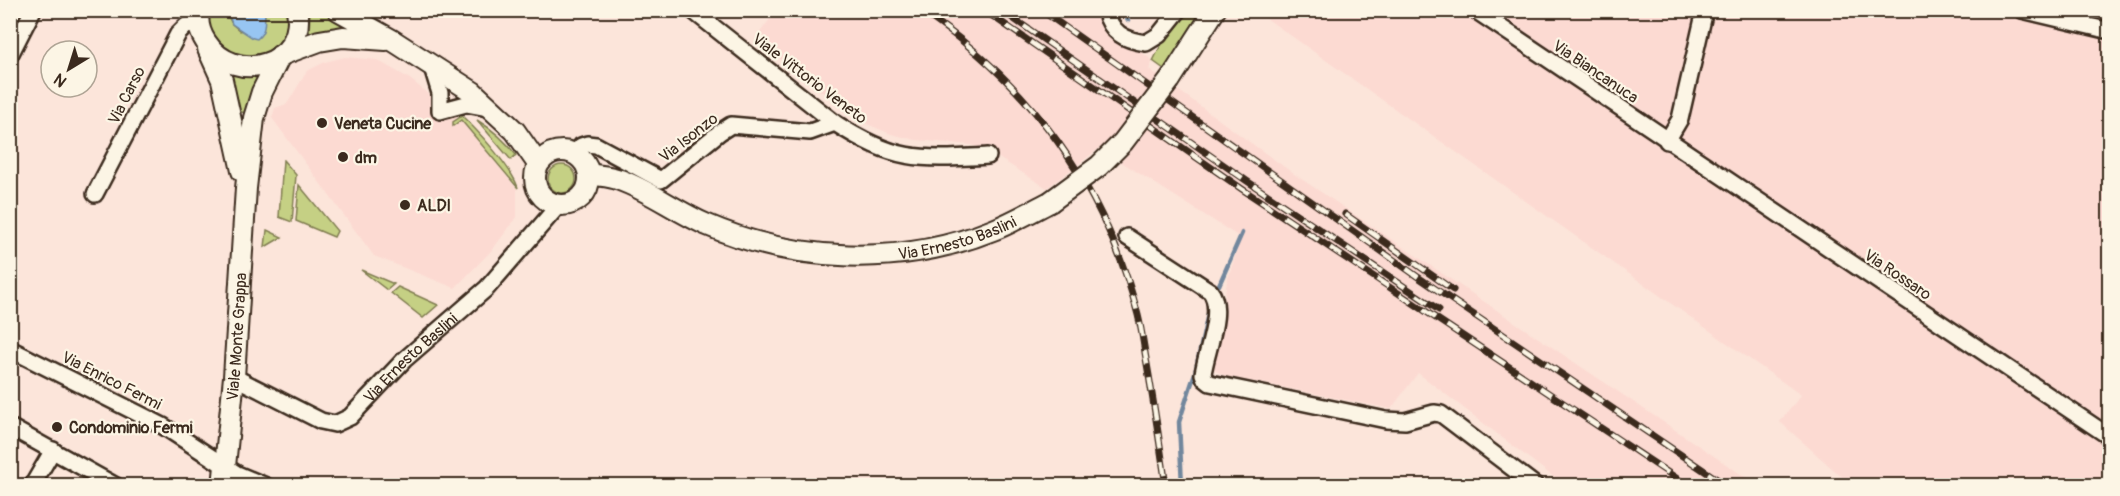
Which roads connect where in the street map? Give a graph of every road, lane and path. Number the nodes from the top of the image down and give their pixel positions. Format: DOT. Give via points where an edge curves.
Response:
graph roads {
  1 [pos="33,10"];
  2 [pos="297,10"];
  3 [pos="338,10"];
  4 [pos="692,10"];
  5 [pos="1105,10"];
  6 [pos="1179,10"];
  7 [pos="1215,10"];
  8 [pos="1475,10"];
  9 [pos="1705,10"];
  10 [pos="2022,10"];
  11 [pos="199,19"];
  12 [pos="2109,31"];
  13 [pos="392,40"];
  14 [pos="10,55"];
  15 [pos="280,56"];
  16 [pos="432,67"];
  17 [pos="493,109"];
  18 [pos="835,123"];
  19 [pos="515,131"];
  20 [pos="1667,141"];
  21 [pos="556,151"];
  22 [pos="576,154"];
  23 [pos="988,156"];
  24 [pos="538,164"];
  25 [pos="587,183"];
  26 [pos="246,188"];
  27 [pos="95,194"];
  28 [pos="558,206"];
  29 [pos="1127,237"];
  30 [pos="10,349"];
  31 [pos="234,377"];
  32 [pos="10,427"];
  33 [pos="2109,436"];
  34 [pos="53,450"];
  35 [pos="225,466"];
  36 [pos="33,486"];
  37 [pos="116,486"];
  38 [pos="223,486"];
  39 [pos="267,486"];
  40 [pos="1536,486"];
  1 -- 14 [label="street"];
  2 -- 15 [label="main road, Viale Monte Grappa" via="296,31"];
  3 -- 13 [label="main road"];
  4 -- 18 [label="street, Viale Vittorio Veneto"];
  5 -- 6 [label="street" via="1109,24 1125,38 1146,43 1159,35"];
  7 -- 25 [label="main road, Via Ernesto Baslini, bridge" via="1170,80 1123,142 1099,166 1050,202 993,230 921,251 863,256 819,254 754,240 705,224 618,179"];
  8 -- 20 [label="street, Via Biancanuca"];
  9 -- 20 [label="street" via="1680,119"];
  10 -- 12 [label="street"];
  11 -- 15 [label="main road" via="211,50 222,60 252,67"];
  11 -- 26 [label="main road, Viale Monte Grappa" via="222,80"];
  11 -- 27 [label="street, Via Carso" via="178,34"];
  13 -- 15 [label="main road" via="343,37 319,41"];
  13 -- 16 [label="main road"];
  15 -- 26 [label="main road, Viale Monte Grappa" via="254,118"];
  16 -- 17 [label="main road"];
  16 -- 17 [label="street" via="440,93 440,111 466,104"];
  17 -- 19 [label="main road"];
  18 -- 22 [label="street, Via Isonzo" via="810,132 731,125 661,180 596,145 581,146"];
  18 -- 23 [label="street, Viale Vittorio Veneto" via="887,152 913,158"];
  19 -- 21 [label="main road"];
  19 -- 24 [label="main road"];
  20 -- 33 [label="street, Via Rossaro"];
  21 -- 22 [label="main road"];
  21 -- 24 [label="main road"];
  22 -- 25 [label="main road" via="583,160"];
  24 -- 28 [label="main road" via="534,179 539,194"];
  25 -- 28 [label="main road, Via Ernesto Baslini" via="574,203"];
  26 -- 31 [label="main road, Viale Monte Grappa"];
  28 -- 31 [label="street, Via Ernesto Baslini" via="487,288 404,360 350,417 335,424 321,421"];
  29 -- 40 [label="street" via="1215,298 1217,310 1203,374 1210,383 1386,420 1406,421 1441,414"];
  30 -- 35 [label="street, Via Enrico Fermi" via="163,426"];
  31 -- 35 [label="main road, Viale Monte Grappa"];
  32 -- 34 [label="street"];
  34 -- 36 [label="street"];
  34 -- 37 [label="street"];
  35 -- 38 [label="main road, Viale Monte Grappa"];
  35 -- 39 [label="street, Via Enrico Fermi"];
}
